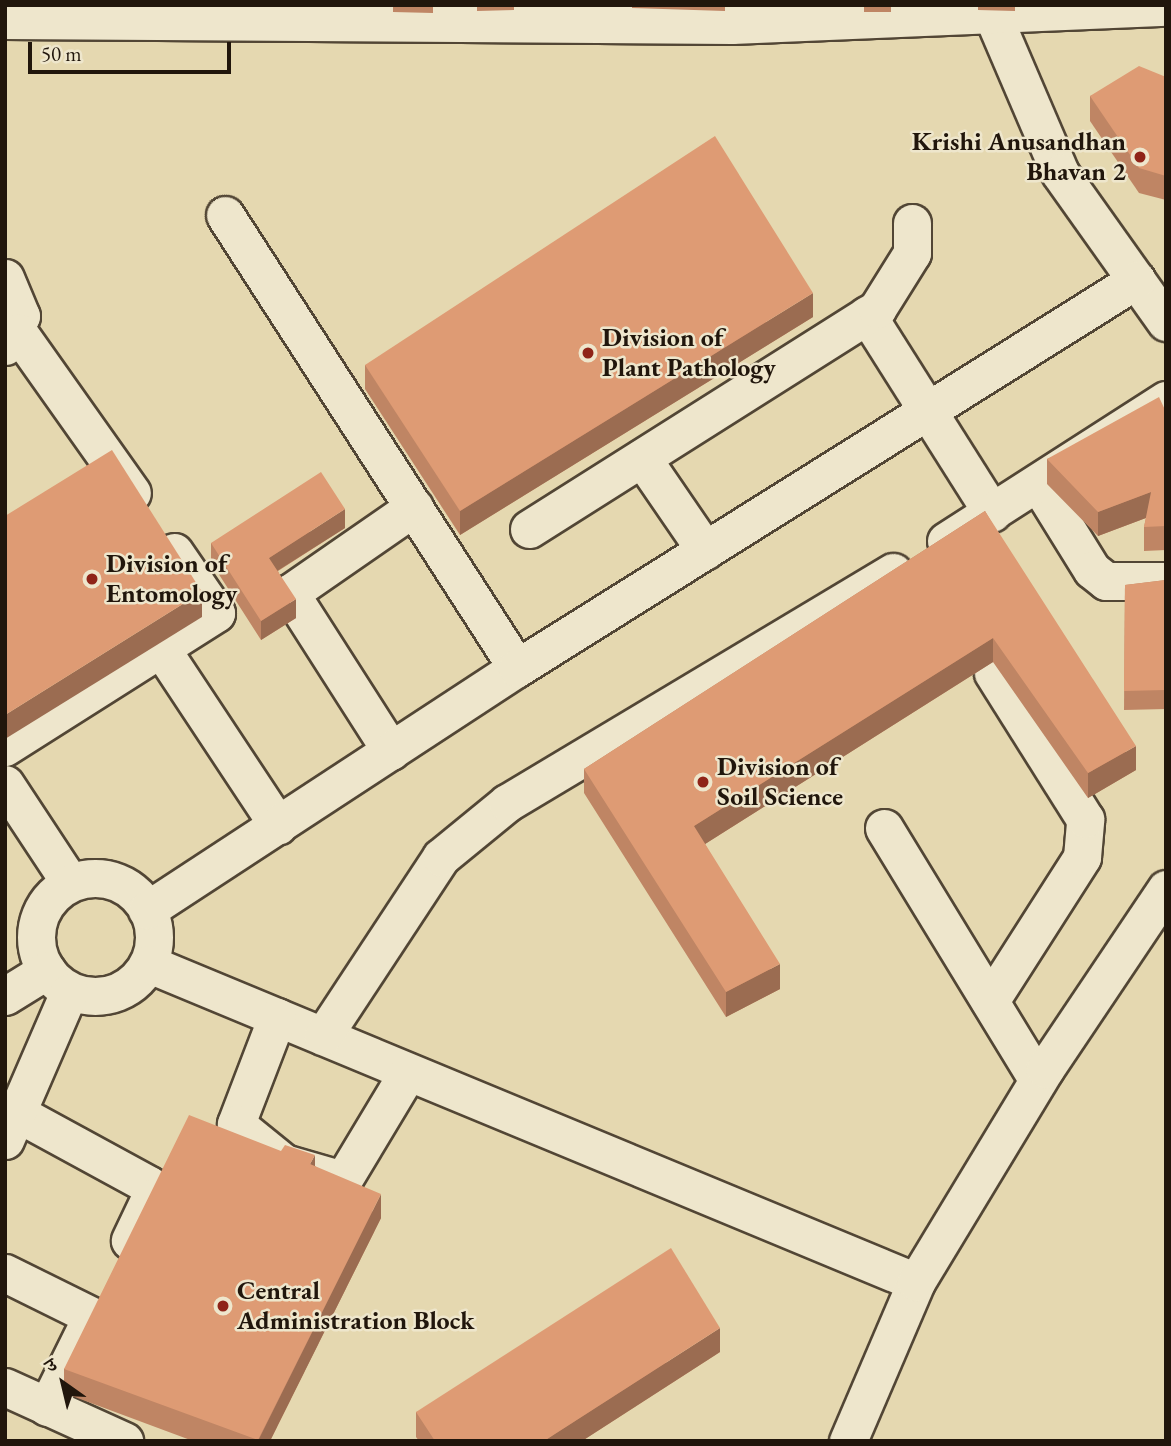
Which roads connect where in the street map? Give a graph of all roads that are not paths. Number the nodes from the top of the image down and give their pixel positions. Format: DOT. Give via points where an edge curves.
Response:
graph roads {
  1 [pos="1166,7"];
  2 [pos="1087,8"];
  3 [pos="939,11"];
  4 [pos="992,14"];
  5 [pos="5,20"];
  6 [pos="225,215"];
  7 [pos="912,223"];
  8 [pos="5,278"];
  9 [pos="1136,280"];
  10 [pos="867,315"];
  11 [pos="1166,322"];
  12 [pos="11,339"];
  13 [pos="1166,400"];
  14 [pos="926,412"];
  15 [pos="642,458"];
  16 [pos="1038,482"];
  17 [pos="414,508"];
  18 [pos="992,513"];
  19 [pos="529,529"];
  20 [pos="705,550"];
  21 [pos="1166,580"];
  22 [pos="160,647"];
  23 [pos="517,668"];
  24 [pos="993,673"];
  25 [pos="5,747"];
  26 [pos="391,751"];
  27 [pos="5,784"];
  28 [pos="278,825"];
  29 [pos="884,828"];
  30 [pos="69,881"];
  31 [pos="1166,889"];
  32 [pos="147,910"];
  33 [pos="39,962"];
  34 [pos="149,964"];
  35 [pos="5,996"];
  36 [pos="990,1001"];
  37 [pos="277,1017"];
  38 [pos="323,1037"];
  39 [pos="408,1072"];
  40 [pos="1038,1080"];
  41 [pos="11,1126"];
  42 [pos="5,1273"];
  43 [pos="916,1282"];
  44 [pos="92,1316"];
  45 [pos="5,1387"];
  46 [pos="47,1407"];
  47 [pos="124,1441"];
  48 [pos="848,1441"];
  1 -- 2 [label="street"];
  2 -- 4 [label="street"];
  3 -- 4 [label="street"];
  3 -- 5 [label="street" via="732,25"];
  4 -- 9 [label="street" via="1060,173"];
  6 -- 17 [label="street"];
  7 -- 10 [label="street" via="912,253 901,278"];
  8 -- 12 [label="street" via="21,316"];
  9 -- 11 [label="street"];
  9 -- 14 [label="street"];
  10 -- 14 [label="street"];
  10 -- 15 [label="street"];
  12 -- 22 [label="street" via="216,613"];
  13 -- 16 [label="street"];
  14 -- 18 [label="street"];
  14 -- 20 [label="street"];
  15 -- 19 [label="street"];
  15 -- 20 [label="street"];
  16 -- 18 [label="street"];
  16 -- 21 [label="street" via="1092,570 1106,581"];
  17 -- 23 [label="street"];
  17 -- 26 [label="street" via="290,593"];
  18 -- 38 [label="street" via="507,803 441,857"];
  20 -- 23 [label="street"];
  22 -- 25 [label="street"];
  22 -- 28 [label="street"];
  23 -- 26 [label="street"];
  24 -- 36 [label="street" via="1085,819 1082,857"];
  26 -- 28 [label="street"];
  27 -- 30 [label="street"];
  28 -- 32 [label="street"];
  29 -- 36 [label="street"];
  30 -- 32 [label="street" via="106,876 139,894"];
  30 -- 33 [label="street" via="42,906"];
  31 -- 40 [label="street"];
  32 -- 34 [label="street" via="155,927"];
  33 -- 34 [label="street" via="109,994 128,987"];
  33 -- 35 [label="street"];
  33 -- 41 [label="street"];
  34 -- 37 [label="street"];
  36 -- 40 [label="street"];
  37 -- 38 [label="street"];
  37 -- 39 [label="street" via="236,1124 284,1163 343,1180"];
  38 -- 39 [label="street"];
  39 -- 43 [label="street"];
  40 -- 43 [label="street"];
  41 -- 44 [label="street" via="149,1185 150,1198"];
  42 -- 44 [label="street"];
  43 -- 48 [label="street"];
  44 -- 46 [label="street"];
  45 -- 46 [label="street"];
  46 -- 47 [label="street"];
}
